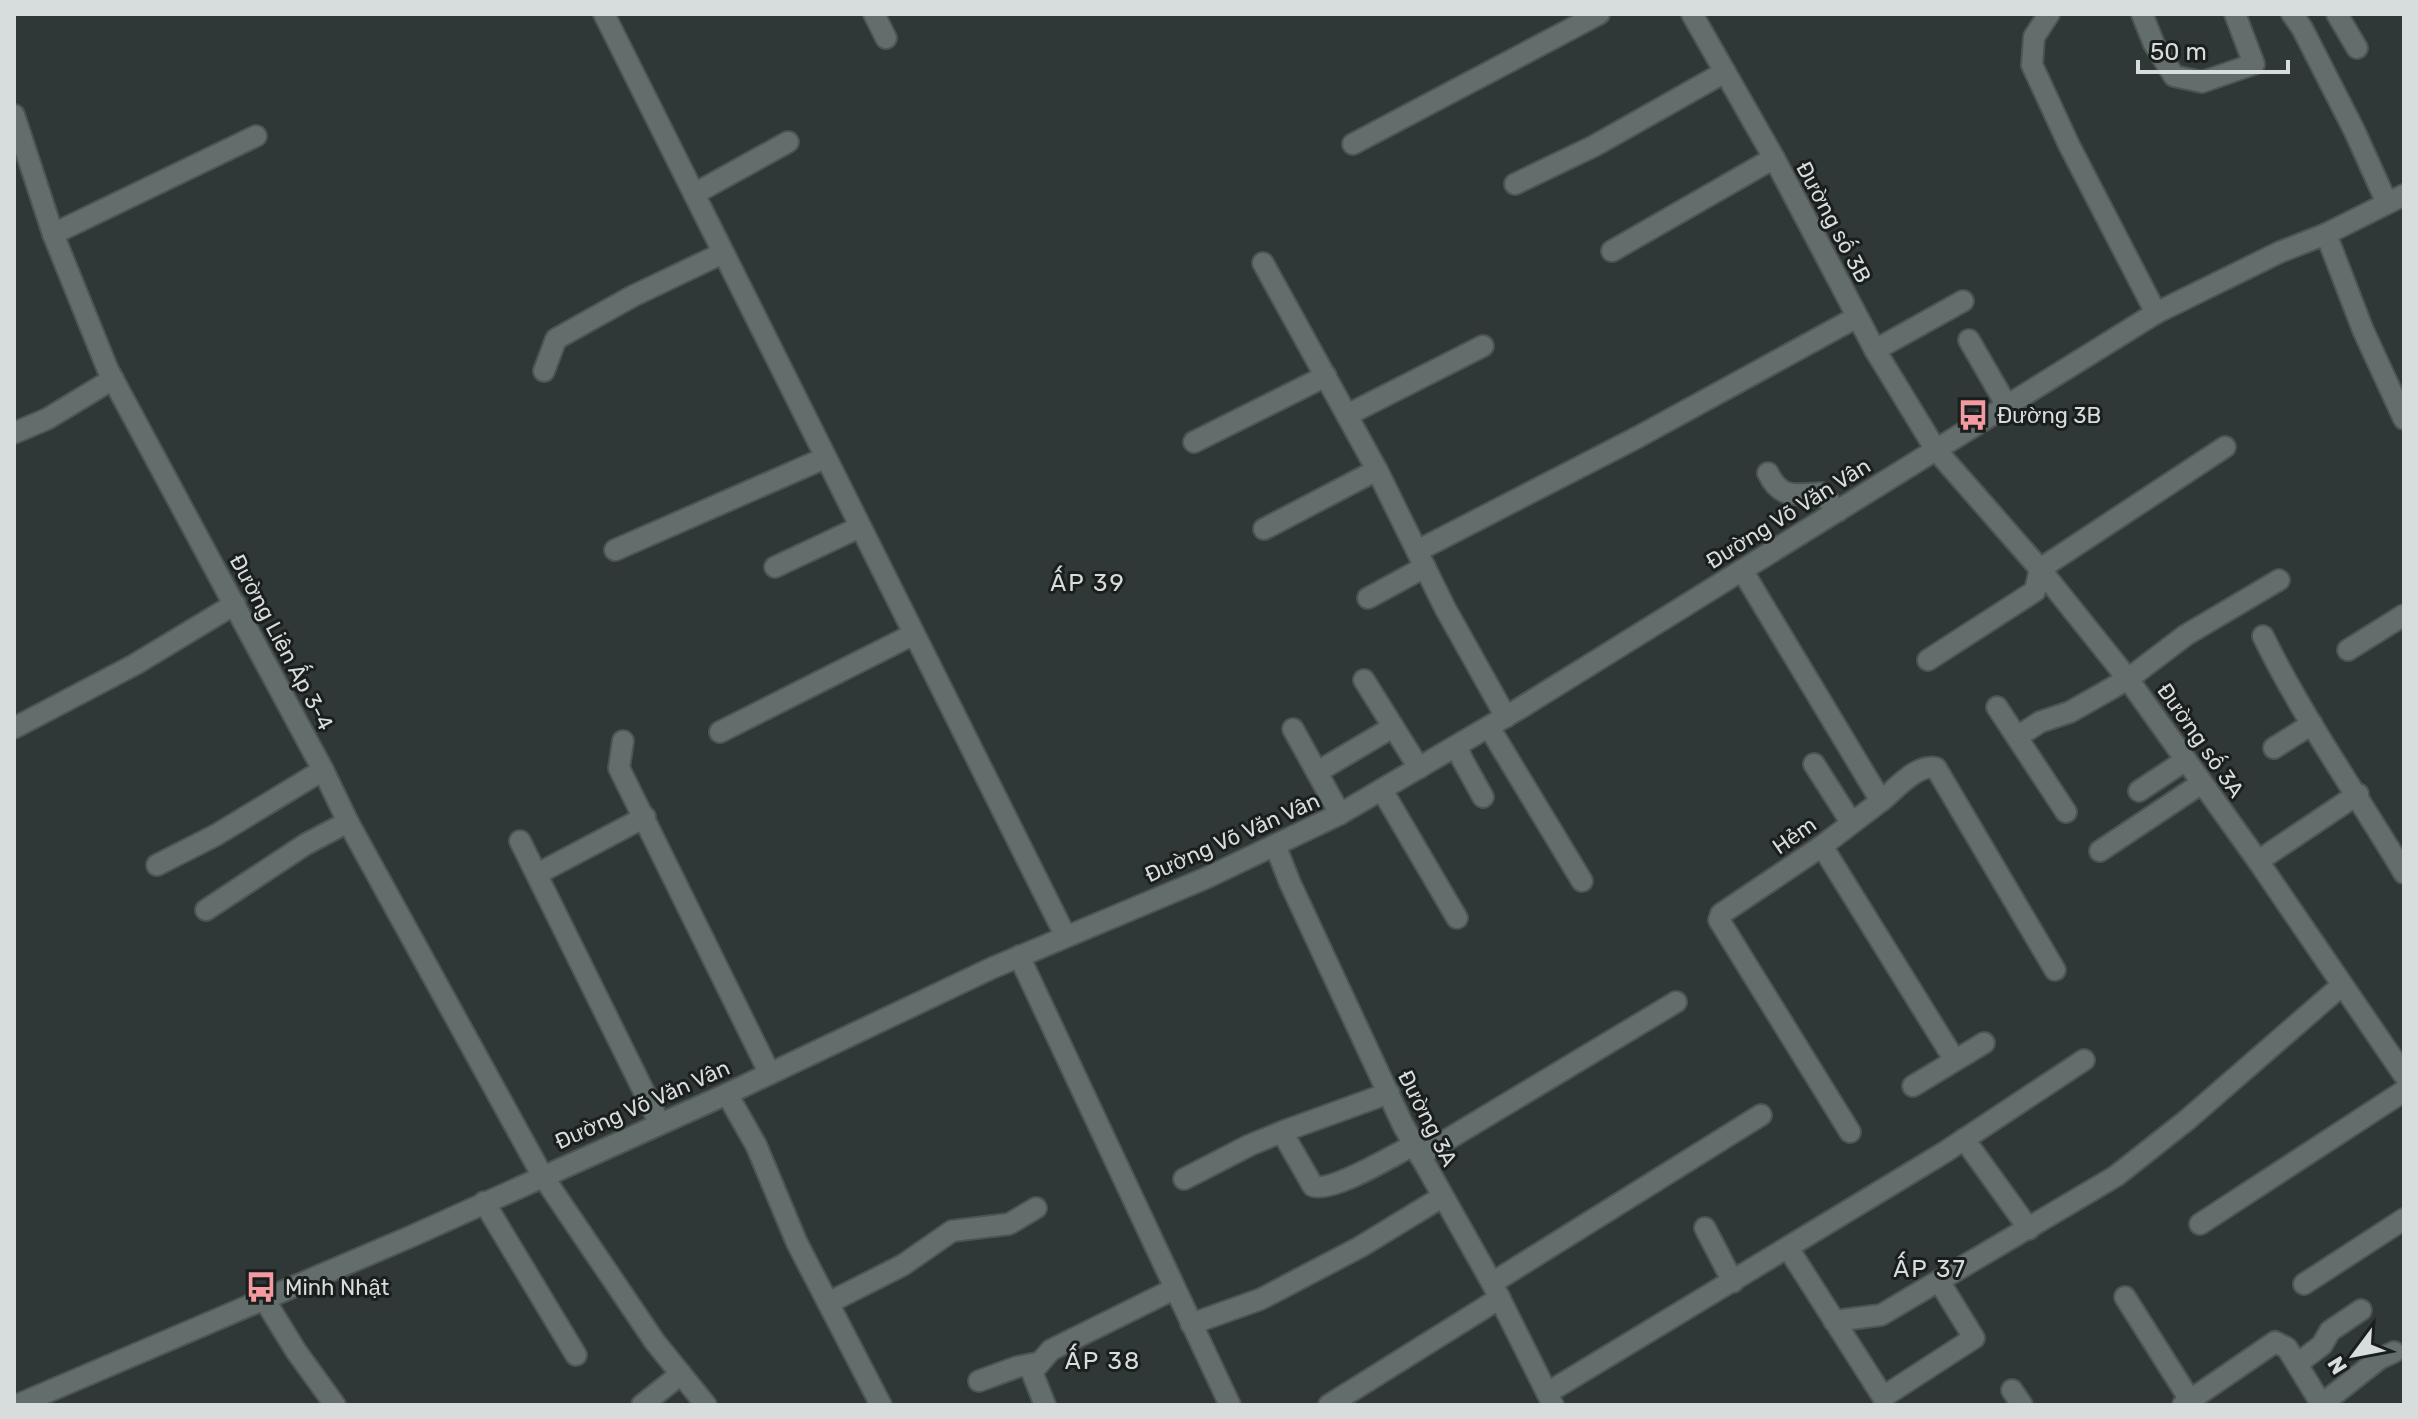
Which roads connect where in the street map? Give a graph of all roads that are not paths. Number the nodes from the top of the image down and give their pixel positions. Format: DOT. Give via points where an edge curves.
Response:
graph roads {
  1 [pos="604,14"];
  2 [pos="874,14"];
  3 [pos="1599,14"];
  4 [pos="1692,14"];
  5 [pos="2049,14"];
  6 [pos="2142,14"];
  7 [pos="2235,14"];
  8 [pos="2292,14"];
  9 [pos="2337,14"];
  10 [pos="886,38"];
  11 [pos="2357,48"];
  12 [pos="1725,72"];
  13 [pos="14,115"];
  14 [pos="256,136"];
  15 [pos="788,142"];
  16 [pos="1353,144"];
  17 [pos="1774,158"];
  18 [pos="1515,184"];
  19 [pos="694,194"];
  20 [pos="2395,199"];
  21 [pos="53,234"];
  22 [pos="2326,234"];
  23 [pos="1612,251"];
  24 [pos="723,253"];
  25 [pos="1263,263"];
  26 [pos="1963,301"];
  27 [pos="2156,313"];
  28 [pos="1857,317"];
  29 [pos="1969,340"];
  30 [pos="1483,346"];
  31 [pos="1875,350"];
  32 [pos="544,371"];
  33 [pos="1326,376"];
  34 [pos="113,379"];
  35 [pos="2007,406"];
  36 [pos="1347,415"];
  37 [pos="2404,419"];
  38 [pos="14,433"];
  39 [pos="1194,442"];
  40 [pos="2225,447"];
  41 [pos="1936,450"];
  42 [pos="825,458"];
  43 [pos="1377,470"];
  44 [pos="1768,473"];
  45 [pos="1838,511"];
  46 [pos="860,527"];
  47 [pos="1264,529"];
  48 [pos="615,550"];
  49 [pos="1421,559"];
  50 [pos="775,567"];
  51 [pos="2040,569"];
  52 [pos="1742,570"];
  53 [pos="2279,580"];
  54 [pos="1368,598"];
  55 [pos="235,604"];
  56 [pos="2404,615"];
  57 [pos="914,634"];
  58 [pos="2263,636"];
  59 [pos="2348,650"];
  60 [pos="1928,660"];
  61 [pos="2128,679"];
  62 [pos="1364,680"];
  63 [pos="1997,707"];
  64 [pos="1497,722"];
  65 [pos="2312,724"];
  66 [pos="1393,727"];
  67 [pos="14,728"];
  68 [pos="1293,729"];
  69 [pos="720,732"];
  70 [pos="2017,737"];
  71 [pos="623,741"];
  72 [pos="1457,746"];
  73 [pos="2274,748"];
  74 [pos="2186,760"];
  75 [pos="1814,764"];
  76 [pos="1419,768"];
  77 [pos="323,770"];
  78 [pos="1317,772"];
  79 [pos="2202,783"];
  80 [pos="1382,790"];
  81 [pos="2139,791"];
  82 [pos="2358,794"];
  83 [pos="1483,797"];
  84 [pos="1881,801"];
  85 [pos="2066,812"];
  86 [pos="1340,814"];
  87 [pos="645,817"];
  88 [pos="348,822"];
  89 [pos="1851,822"];
  90 [pos="520,841"];
  91 [pos="1275,845"];
  92 [pos="1822,846"];
  93 [pos="2100,851"];
  94 [pos="2258,861"];
  95 [pos="157,865"];
  96 [pos="2404,873"];
  97 [pos="537,874"];
  98 [pos="1582,881"];
  99 [pos="206,910"];
  100 [pos="1457,918"];
  101 [pos="1065,935"];
  102 [pos="1019,956"];
  103 [pos="2055,970"];
  104 [pos="2341,986"];
  105 [pos="1676,1002"];
  106 [pos="1984,1043"];
  107 [pos="1954,1059"];
  108 [pos="2084,1060"];
  109 [pos="769,1072"];
  110 [pos="2404,1075"];
  111 [pos="1913,1086"];
  112 [pos="2404,1091"];
  113 [pos="1389,1093"];
  114 [pos="727,1094"];
  115 [pos="1761,1115"];
  116 [pos="659,1122"];
  117 [pos="1282,1132"];
  118 [pos="1850,1132"];
  119 [pos="1964,1139"];
  120 [pos="1417,1150"];
  121 [pos="542,1175"];
  122 [pos="1184,1179"];
  123 [pos="1442,1197"];
  124 [pos="484,1202"];
  125 [pos="1036,1208"];
  126 [pos="2404,1219"];
  127 [pos="2200,1224"];
  128 [pos="1705,1228"];
  129 [pos="2029,1229"];
  130 [pos="1788,1248"];
  131 [pos="1939,1281"];
  132 [pos="1733,1282"];
  133 [pos="2304,1284"];
  134 [pos="1174,1289"];
  135 [pos="1496,1291"];
  136 [pos="2125,1297"];
  137 [pos="264,1299"];
  138 [pos="828,1303"];
  139 [pos="2361,1310"];
  140 [pos="1834,1321"];
  141 [pos="1191,1324"];
  142 [pos="2394,1352"];
  143 [pos="576,1355"];
  144 [pos="1037,1363"];
  145 [pos="2297,1364"];
  146 [pos="681,1374"];
  147 [pos="979,1381"];
  148 [pos="1550,1399"];
  149 [pos="2186,1402"];
  150 [pos="2322,1404"];
  151 [pos="20,1405"];
  152 [pos="335,1405"];
  153 [pos="642,1405"];
  154 [pos="706,1405"];
  155 [pos="881,1405"];
  156 [pos="1045,1405"];
  157 [pos="1230,1405"];
  158 [pos="1329,1405"];
  1 -- 19 [label="street"];
  2 -- 10 [label="street"];
  3 -- 16 [label="street"];
  4 -- 12 [label="street, Đường số 3B"];
  5 -- 27 [label="street" via="2034,37 2032,65"];
  6 -- 7 [label="street" via="2174,76 2202,82 2254,64"];
  8 -- 20 [label="street"];
  9 -- 11 [label="street"];
  12 -- 17 [label="street, Đường số 3B"];
  12 -- 18 [label="street"];
  13 -- 21 [label="street, Đường Liên Ấp 3-4"];
  14 -- 21 [label="street"];
  15 -- 19 [label="street"];
  17 -- 23 [label="street"];
  17 -- 28 [label="street, Đường số 3B"];
  19 -- 24 [label="street"];
  20 -- 22 [label="street, Đường Võ Văn Vân"];
  21 -- 34 [label="street, Đường Liên Ấp 3-4"];
  22 -- 27 [label="street, Đường Võ Văn Vân"];
  22 -- 37 [label="street"];
  24 -- 32 [label="street" via="556,339"];
  24 -- 42 [label="street"];
  25 -- 33 [label="street"];
  26 -- 31 [label="street"];
  27 -- 35 [label="street, Đường Võ Văn Vân"];
  28 -- 31 [label="street, Đường số 3B"];
  28 -- 49 [label="street"];
  29 -- 35 [label="street"];
  30 -- 36 [label="street"];
  31 -- 41 [label="street, Đường số 3B"];
  33 -- 36 [label="street"];
  33 -- 39 [label="street"];
  34 -- 38 [label="street"];
  34 -- 55 [label="street, Đường Liên Ấp 3-4"];
  35 -- 41 [label="street, Đường Võ Văn Vân"];
  36 -- 43 [label="street"];
  40 -- 51 [label="street"];
  41 -- 45 [label="street, Đường Võ Văn Vân"];
  41 -- 51 [label="street, Đường số 3A"];
  42 -- 46 [label="street"];
  42 -- 48 [label="street"];
  43 -- 47 [label="street"];
  43 -- 49 [label="street"];
  44 -- 45 [label="street" via="1774,486 1791,495 1821,493"];
  45 -- 52 [label="street, Đường Võ Văn Vân"];
  46 -- 50 [label="street"];
  46 -- 57 [label="street"];
  49 -- 54 [label="street"];
  49 -- 64 [label="street"];
  51 -- 60 [label="street" via="2035,591"];
  51 -- 61 [label="street, Đường số 3A"];
  52 -- 64 [label="street, Đường Võ Văn Vân"];
  52 -- 84 [label="street"];
  53 -- 61 [label="street" via="2186,635"];
  55 -- 67 [label="street"];
  55 -- 77 [label="street, Đường Liên Ấp 3-4"];
  56 -- 59 [label="street"];
  57 -- 69 [label="street"];
  57 -- 101 [label="street"];
  58 -- 65 [label="street"];
  61 -- 70 [label="street"];
  61 -- 74 [label="street, Đường số 3A"];
  62 -- 66 [label="street"];
  63 -- 70 [label="street"];
  64 -- 72 [label="street, Đường Võ Văn Vân"];
  64 -- 98 [label="street"];
  65 -- 73 [label="street"];
  65 -- 82 [label="street"];
  66 -- 76 [label="street"];
  66 -- 78 [label="street"];
  68 -- 78 [label="street"];
  70 -- 85 [label="street"];
  71 -- 87 [label="street" via="619,768"];
  72 -- 76 [label="street, Đường Võ Văn Vân"];
  72 -- 83 [label="street"];
  74 -- 79 [label="street, Đường số 3A"];
  74 -- 81 [label="street"];
  75 -- 89 [label="street"];
  76 -- 80 [label="street, Đường Võ Văn Vân"];
  77 -- 88 [label="street, Đường Liên Ấp 3-4"];
  77 -- 95 [label="street"];
  78 -- 86 [label="street"];
  79 -- 93 [label="street"];
  79 -- 94 [label="street, Đường số 3A"];
  80 -- 86 [label="street, Đường Võ Văn Vân"];
  80 -- 100 [label="street"];
  82 -- 94 [label="street"];
  82 -- 96 [label="street"];
  84 -- 89 [label="street, Hẻm"];
  84 -- 103 [label="street, Hẻm" via="1922,768 1936,768"];
  86 -- 91 [label="street, Đường Võ Văn Vân"];
  87 -- 97 [label="street"];
  87 -- 109 [label="street"];
  88 -- 99 [label="street"];
  88 -- 121 [label="street, Đường Liên Ấp 3-4"];
  89 -- 92 [label="street, Hẻm"];
  90 -- 97 [label="street"];
  91 -- 101 [label="street, Đường Võ Văn Vân"];
  91 -- 113 [label="street, Đường 3A"];
  92 -- 107 [label="street"];
  92 -- 118 [label="street, Hẻm" via="1719,920"];
  94 -- 104 [label="street, Đường số 3A"];
  97 -- 116 [label="street"];
  101 -- 102 [label="street, Đường Võ Văn Vân"];
  102 -- 109 [label="street, Đường Võ Văn Vân"];
  102 -- 134 [label="street"];
  104 -- 110 [label="street, Đường số 3A"];
  104 -- 129 [label="street" via="2116,1176"];
  105 -- 120 [label="street"];
  106 -- 107 [label="street"];
  107 -- 111 [label="street"];
  108 -- 119 [label="street"];
  109 -- 114 [label="street, Đường Võ Văn Vân"];
  112 -- 127 [label="street"];
  113 -- 117 [label="street"];
  113 -- 120 [label="street, Đường 3A"];
  114 -- 116 [label="street, Đường Võ Văn Vân"];
  114 -- 138 [label="street"];
  115 -- 135 [label="street"];
  116 -- 121 [label="street, Đường Võ Văn Vân"];
  117 -- 120 [label="street" via="1313,1186 1320,1188"];
  117 -- 122 [label="street"];
  119 -- 129 [label="street"];
  119 -- 130 [label="street"];
  120 -- 123 [label="street, Đường 3A"];
  121 -- 124 [label="street, Đường Võ Văn Vân"];
  121 -- 146 [label="street, Đường Liên Ấp 3-4"];
  123 -- 135 [label="street, Đường 3A"];
  123 -- 141 [label="street" via="1261,1299"];
  124 -- 137 [label="street, Đường Võ Văn Vân"];
  124 -- 143 [label="street"];
  125 -- 138 [label="street" via="1009,1224 952,1231 903,1265"];
  126 -- 133 [label="street"];
  128 -- 132 [label="street"];
  129 -- 131 [label="street"];
  130 -- 132 [label="street"];
  130 -- 140 [label="street"];
  131 -- 140 [label="street" via="1881,1315"];
  131 -- 140 [label="street" via="1974,1338 1883,1397"];
  132 -- 148 [label="street"];
  134 -- 141 [label="street"];
  134 -- 144 [label="street" via="1051,1350"];
  135 -- 148 [label="street, Đường 3A"];
  135 -- 158 [label="street"];
  136 -- 149 [label="street"];
  137 -- 151 [label="street, Đường Võ Văn Vân"];
  137 -- 152 [label="street"];
  138 -- 155 [label="street"];
  139 -- 145 [label="street"];
  141 -- 157 [label="street"];
  142 -- 150 [label="street"];
  144 -- 147 [label="street"];
  144 -- 156 [label="street" via="1032,1372"];
  145 -- 149 [label="street" via="2287,1348 2275,1342"];
  145 -- 150 [label="street"];
  146 -- 153 [label="street"];
  146 -- 154 [label="street, Đường Liên Ấp 3-4"];
}
